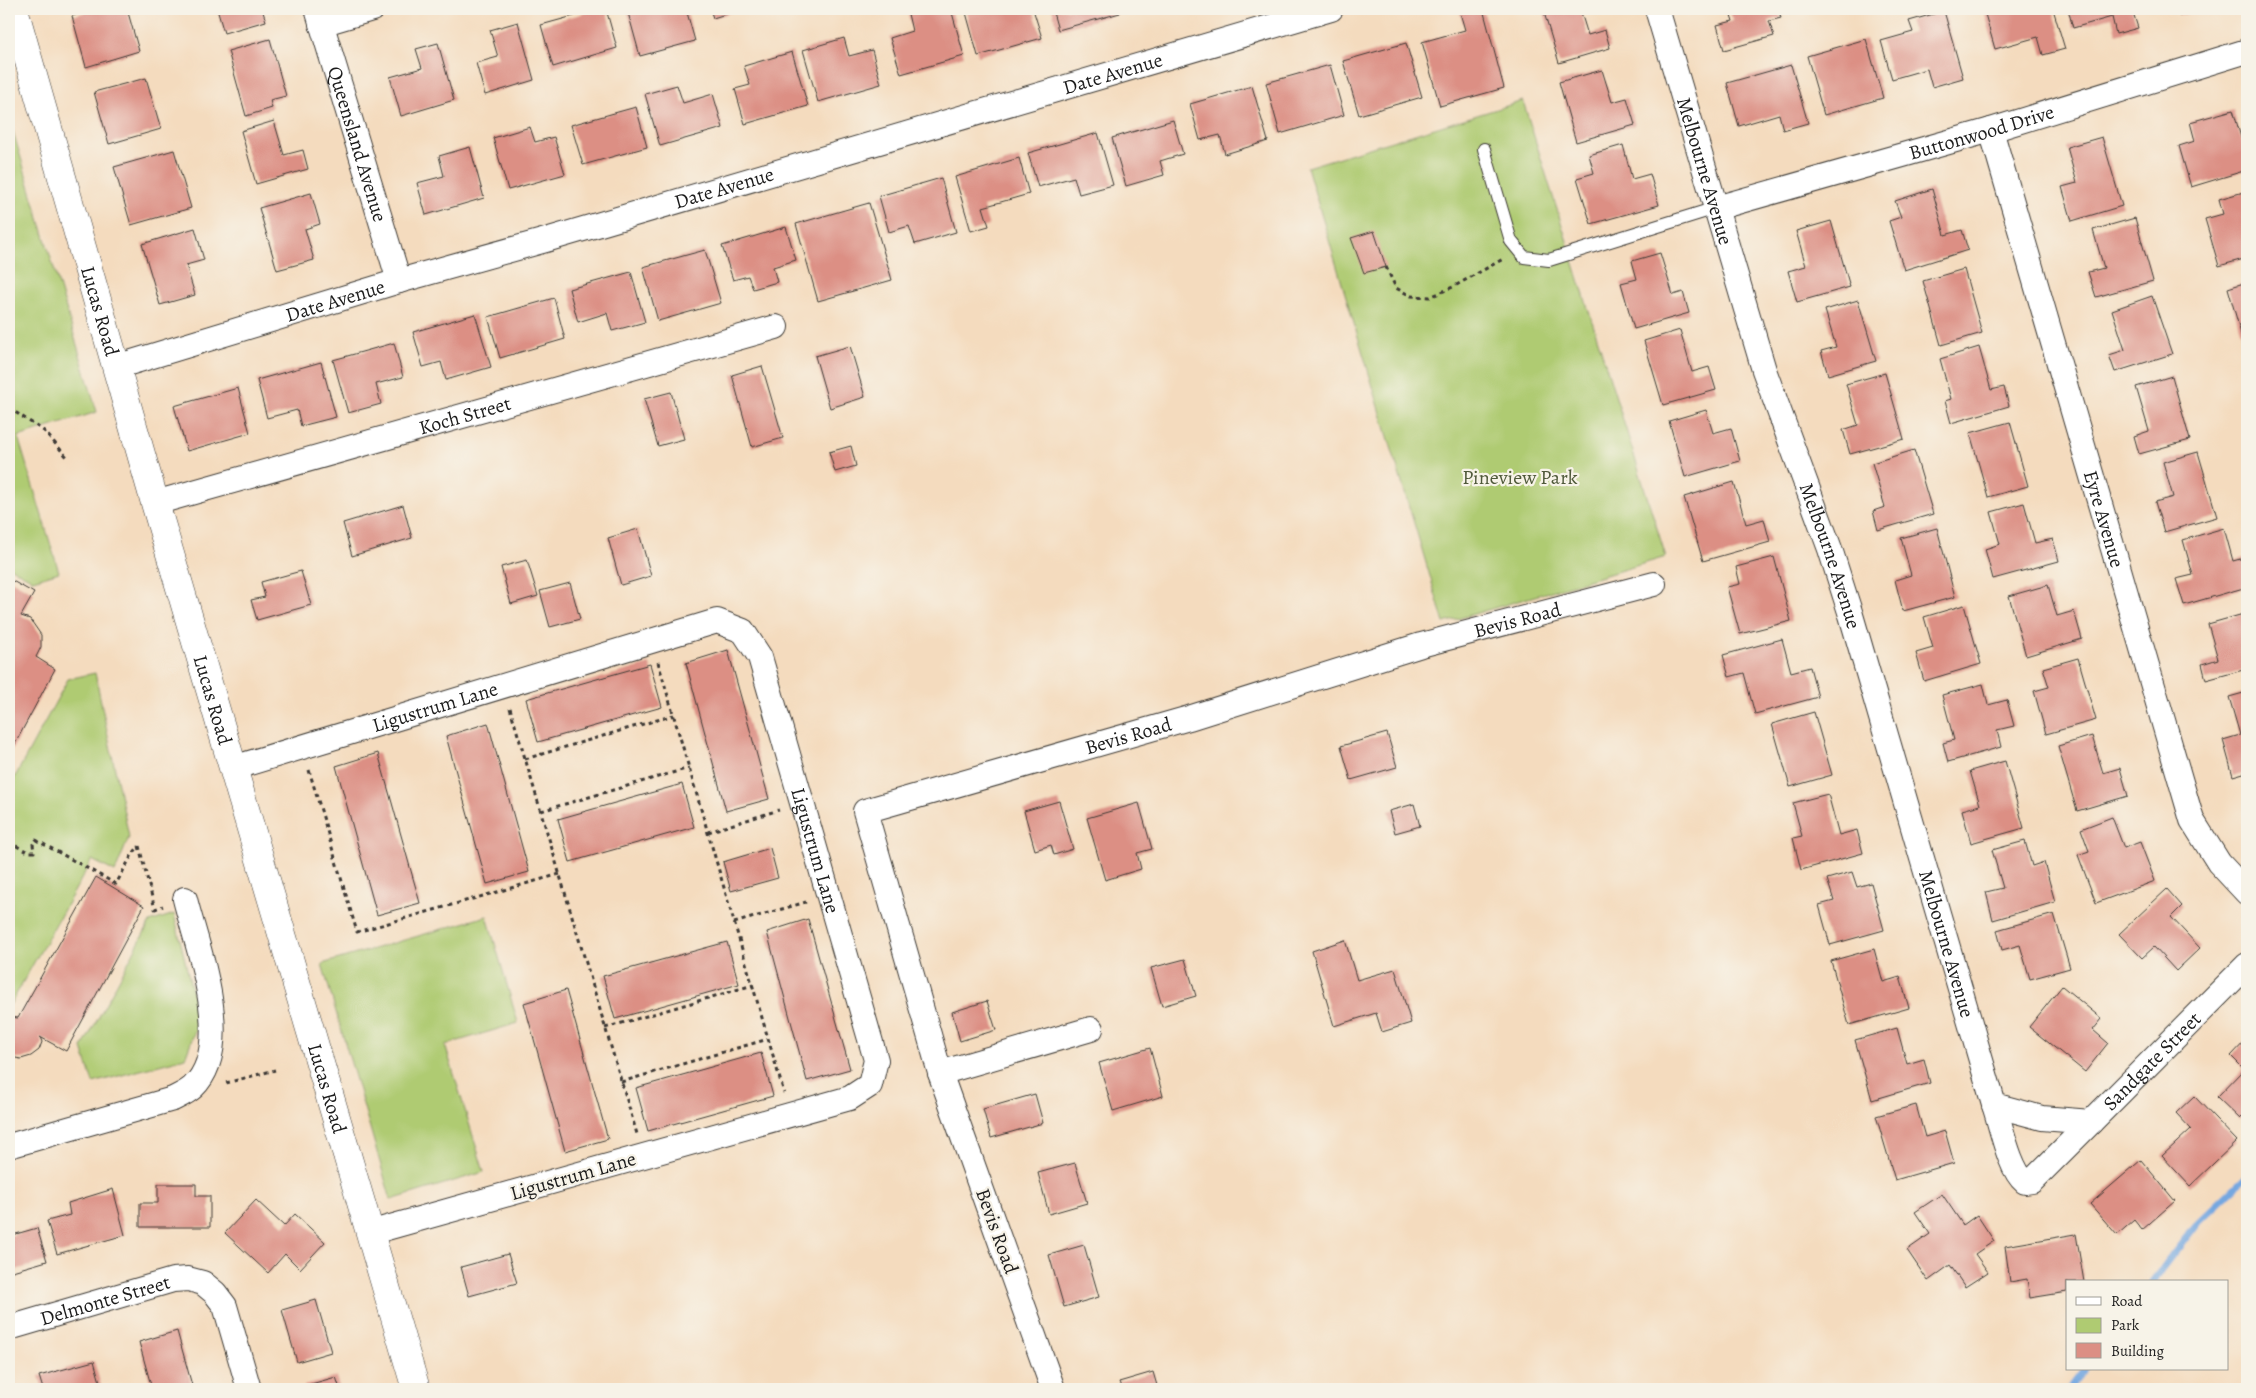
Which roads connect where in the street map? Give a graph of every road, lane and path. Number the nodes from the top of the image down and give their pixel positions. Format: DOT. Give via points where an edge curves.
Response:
graph roads {
  1 [pos="14,9"];
  2 [pos="372,9"];
  3 [pos="1331,9"];
  4 [pos="1658,9"];
  5 [pos="319,16"];
  6 [pos="2247,51"];
  7 [pos="1991,130"];
  8 [pos="1484,149"];
  9 [pos="1716,208"];
  10 [pos="1518,248"];
  11 [pos="1386,267"];
  12 [pos="399,281"];
  13 [pos="776,327"];
  14 [pos="116,367"];
  15 [pos="9,408"];
  16 [pos="67,458"];
  17 [pos="156,503"];
  18 [pos="1654,584"];
  19 [pos="652,641"];
  20 [pos="504,686"];
  21 [pos="674,715"];
  22 [pos="302,746"];
  23 [pos="525,759"];
  24 [pos="233,768"];
  25 [pos="689,768"];
  26 [pos="802,803"];
  27 [pos="541,811"];
  28 [pos="708,832"];
  29 [pos="9,842"];
  30 [pos="560,874"];
  31 [pos="2247,893"];
  32 [pos="829,896"];
  33 [pos="185,899"];
  34 [pos="734,923"];
  35 [pos="2247,965"];
  36 [pos="753,985"];
  37 [pos="605,1028"];
  38 [pos="1091,1029"];
  39 [pos="768,1039"];
  40 [pos="275,1070"];
  41 [pos="940,1073"];
  42 [pos="622,1082"];
  43 [pos="193,1088"];
  44 [pos="1994,1104"];
  45 [pos="790,1115"];
  46 [pos="2091,1122"];
  47 [pos="9,1146"];
  48 [pos="644,1156"];
  49 [pos="369,1232"];
  50 [pos="9,1328"];
  51 [pos="249,1389"];
  52 [pos="416,1389"];
  53 [pos="1053,1389"];
  1 -- 14 [label="street, Lucas Road"];
  2 -- 5 [label="street"];
  3 -- 12 [label="street, Date Avenue"];
  4 -- 9 [label="street, Melbourne Avenue"];
  5 -- 12 [label="street, Queensland Avenue"];
  6 -- 7 [label="street, Buttonwood Drive"];
  7 -- 9 [label="street, Buttonwood Drive"];
  7 -- 31 [label="street, Eyre Avenue" via="2192,820 2219,863"];
  8 -- 10 [label="lane" via="1511,241"];
  9 -- 10 [label="lane" via="1549,260 1524,257"];
  9 -- 44 [label="street, Melbourne Avenue" via="1764,370 1851,614"];
  10 -- 11 [label="path" via="1493,265 1430,297 1411,296 1396,288"];
  12 -- 14 [label="street, Date Avenue"];
  13 -- 17 [label="street, Koch Street"];
  14 -- 17 [label="street, Lucas Road"];
  15 -- 16 [label="path" via="44,431"];
  17 -- 24 [label="street, Lucas Road"];
  18 -- 41 [label="street, Bevis Road" via="1421,645 1189,718 865,811"];
  19 -- 20 [label="street, Ligustrum Lane"];
  19 -- 21 [label="path"];
  19 -- 26 [label="street, Ligustrum Lane" via="717,621 743,631 760,657"];
  20 -- 22 [label="street, Ligustrum Lane"];
  20 -- 23 [label="path"];
  21 -- 23 [label="path"];
  21 -- 25 [label="path"];
  22 -- 24 [label="street, Ligustrum Lane"];
  22 -- 30 [label="path" via="357,932"];
  23 -- 27 [label="path"];
  24 -- 49 [label="street, Lucas Road"];
  25 -- 27 [label="path"];
  25 -- 28 [label="path"];
  26 -- 28 [label="path"];
  26 -- 32 [label="street, Ligustrum Lane"];
  27 -- 30 [label="path"];
  28 -- 34 [label="path"];
  29 -- 33 [label="path" via="34,852 36,840 116,884 139,846 155,909"];
  30 -- 37 [label="path"];
  32 -- 34 [label="path"];
  32 -- 45 [label="street, Ligustrum Lane" via="876,1060 870,1085 850,1098"];
  33 -- 43 [label="street" via="210,997 213,1039 207,1068"];
  34 -- 36 [label="path"];
  35 -- 46 [label="street, Sandgate Street"];
  36 -- 37 [label="path"];
  36 -- 39 [label="path"];
  37 -- 42 [label="path"];
  38 -- 41 [label="street"];
  39 -- 42 [label="path"];
  39 -- 45 [label="path"];
  40 -- 43 [label="path"];
  41 -- 53 [label="street, Bevis Road"];
  42 -- 48 [label="path"];
  43 -- 47 [label="street" via="173,1099"];
  44 -- 46 [label="street, Sandgate Street" via="2042,1118"];
  44 -- 46 [label="street, Melbourne Avenue" via="2013,1164 2025,1182 2032,1181"];
  45 -- 48 [label="street, Ligustrum Lane"];
  48 -- 49 [label="street, Ligustrum Lane"];
  49 -- 52 [label="street, Lucas Road"];
  50 -- 51 [label="street, Delmonte Street" via="173,1280 188,1279 203,1283 225,1306"];
}
